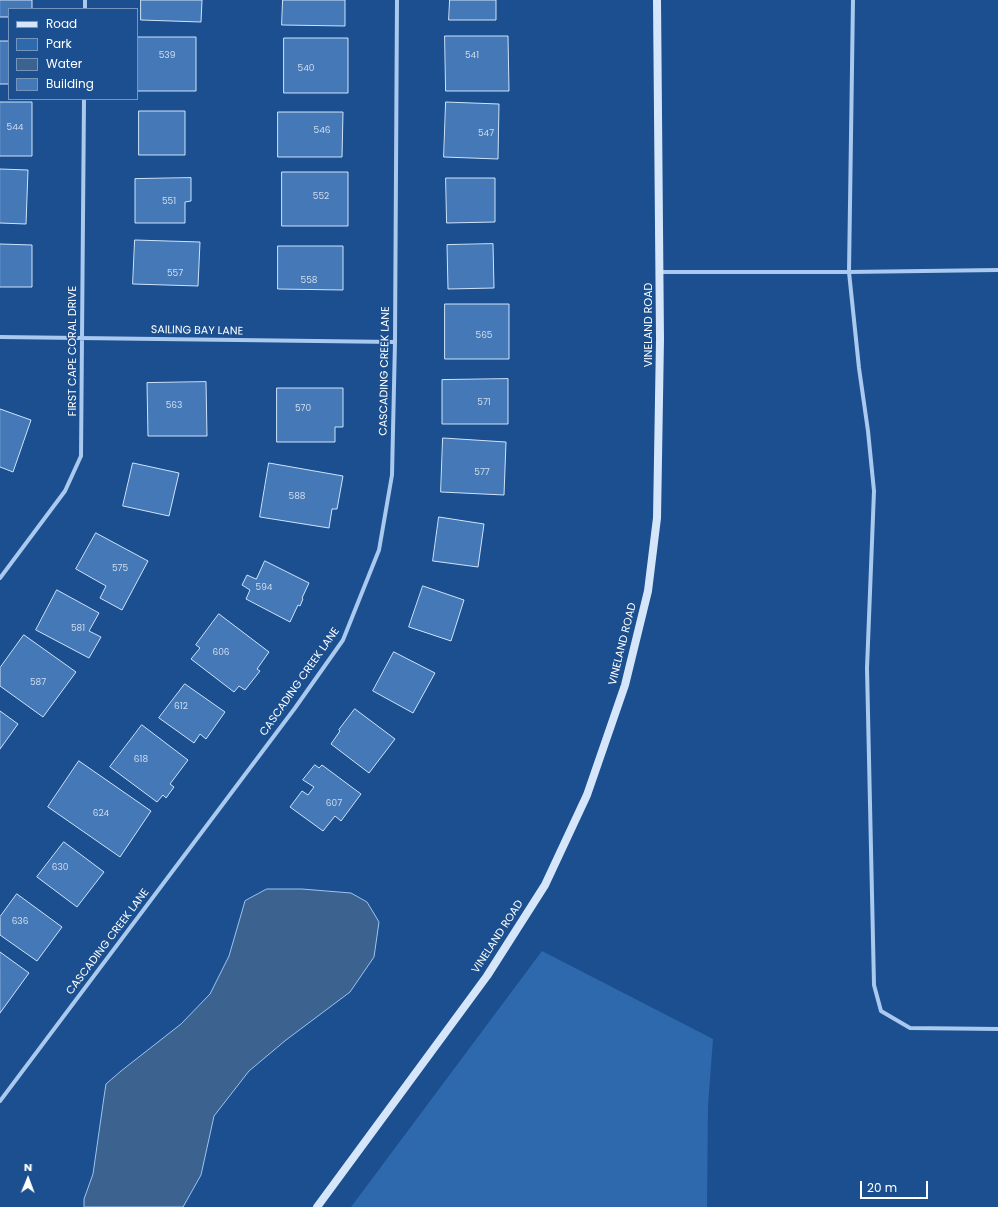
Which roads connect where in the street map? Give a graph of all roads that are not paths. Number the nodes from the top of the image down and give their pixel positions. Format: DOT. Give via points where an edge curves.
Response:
graph roads {
  1 [pos="397,0"];
  2 [pos="657,0"];
  3 [pos="853,0"];
  4 [pos="84,100"];
  5 [pos="998,270"];
  6 [pos="660,272"];
  7 [pos="849,272"];
  8 [pos="0,337"];
  9 [pos="82,338"];
  10 [pos="394,342"];
  11 [pos="0,578"];
  12 [pos="998,1029"];
  13 [pos="0,1101"];
  14 [pos="317,1207"];
  1 -- 10 [label="street, CASCADING CREEK LANE"];
  2 -- 6 [label="main road, VINELAND ROAD"];
  3 -- 7 [label="street"];
  4 -- 9 [label="street, FIRST CAPE CORAL DRIVE"];
  5 -- 7 [label="street"];
  6 -- 7 [label="street"];
  6 -- 14 [label="main road, VINELAND ROAD" via="657,518 648,591 625,685 587,795 545,885 487,976"];
  7 -- 12 [label="street" via="874,491 867,668 874,985 882,1011 910,1028"];
  8 -- 9 [label="street, SAILING BAY LANE"];
  9 -- 10 [label="street, SAILING BAY LANE"];
  9 -- 11 [label="street, FIRST CAPE CORAL DRIVE" via="81,456 65,491"];
  10 -- 13 [label="street, CASCADING CREEK LANE" via="392,475 379,550 343,640 295,708"];
}
